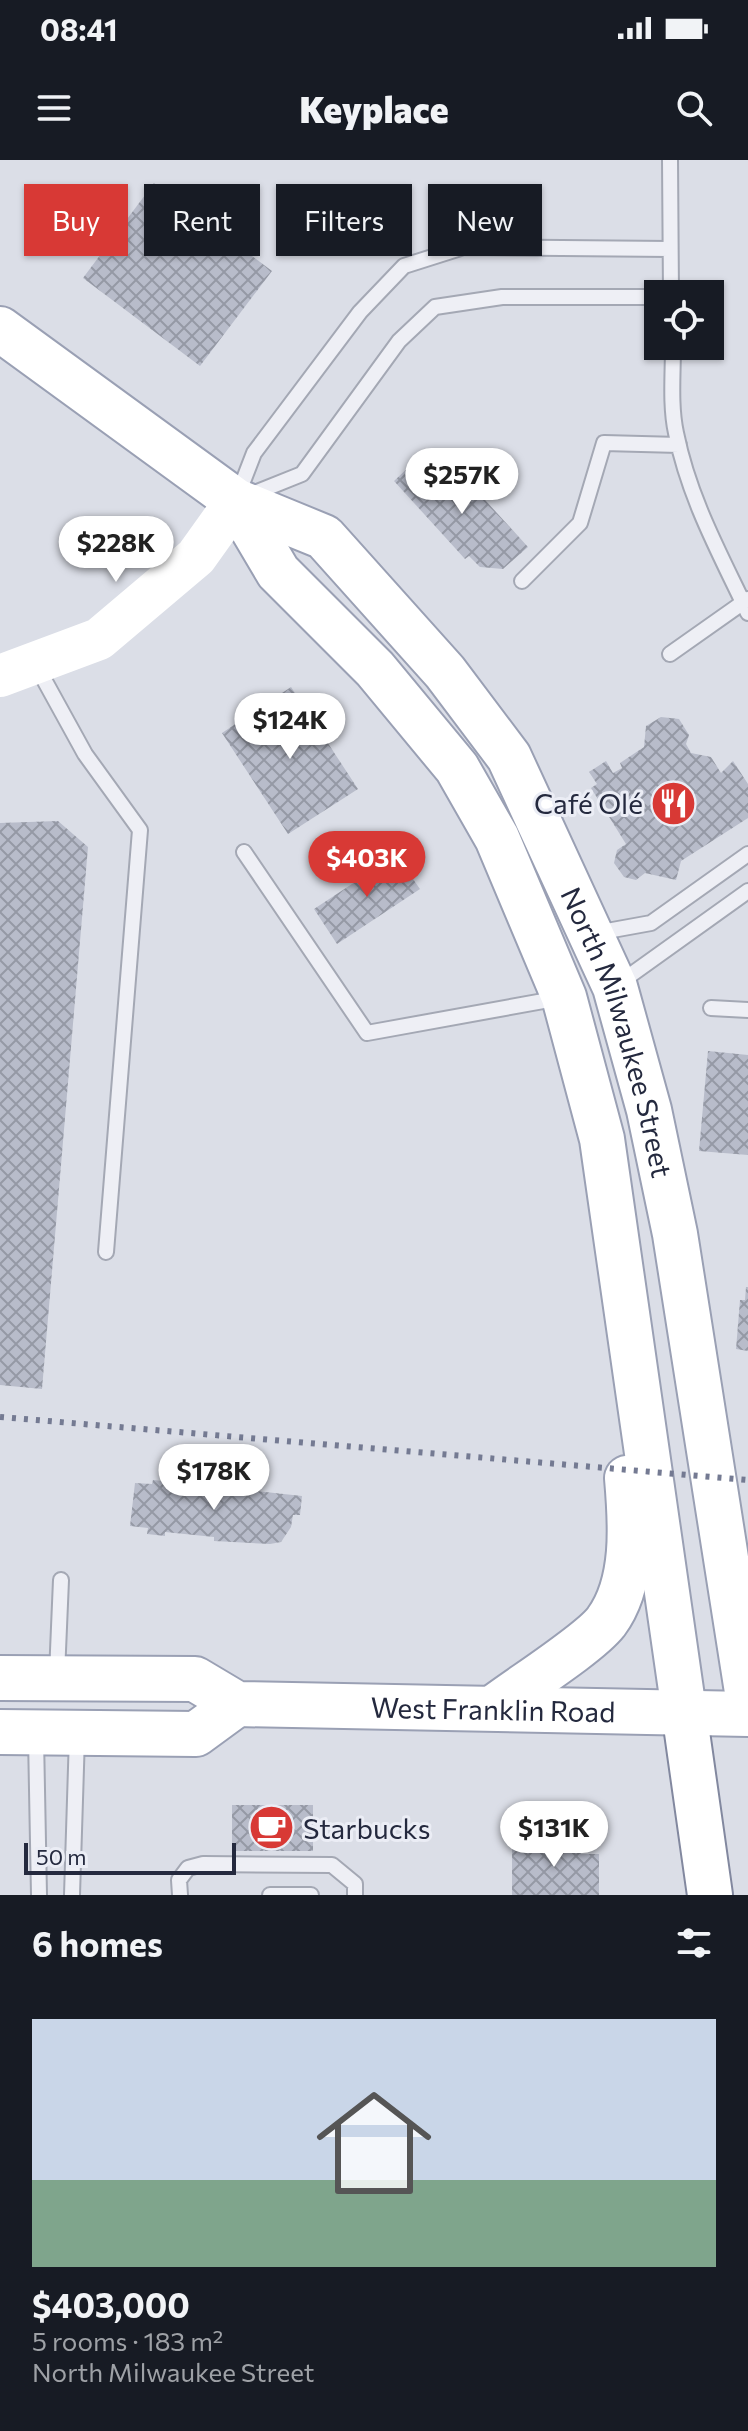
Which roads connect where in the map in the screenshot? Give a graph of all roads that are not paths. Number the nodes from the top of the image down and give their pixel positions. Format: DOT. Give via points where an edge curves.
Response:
graph roads {
  1 [pos="670,160"];
  2 [pos="670,249"];
  3 [pos="671,280"];
  4 [pos="644,297"];
  5 [pos="0,329"];
  6 [pos="673,360"];
  7 [pos="679,445"];
  8 [pos="236,501"];
  9 [pos="522,581"];
  10 [pos="746,604"];
  11 [pos="670,654"];
  12 [pos="18,670"];
  13 [pos="457,768"];
  14 [pos="244,852"];
  15 [pos="748,854"];
  16 [pos="748,891"];
  17 [pos="748,899"];
  18 [pos="730,904"];
  19 [pos="592,933"];
  20 [pos="615,987"];
  21 [pos="564,997"];
  22 [pos="711,1008"];
  23 [pos="748,1010"];
  24 [pos="602,1139"];
  25 [pos="660,1162"];
  26 [pos="106,1252"];
  27 [pos="61,1580"];
  28 [pos="0,1678"];
  29 [pos="56,1678"];
  30 [pos="748,1698"];
  31 [pos="237,1704"];
  32 [pos="493,1708"];
  33 [pos="684,1711"];
  34 [pos="748,1714"];
  35 [pos="38,1733"];
  36 [pos="39,1895"];
  37 [pos="72,1895"];
  38 [pos="180,1895"];
  39 [pos="270,1895"];
  40 [pos="311,1895"];
  41 [pos="355,1895"];
  42 [pos="710,1895"];
  1 -- 2 [label="lane"];
  2 -- 3 [label="lane"];
  2 -- 8 [label="lane" via="464,247 404,266 360,312 254,453"];
  4 -- 8 [label="lane" via="502,297 435,307 399,341 302,474"];
  5 -- 8 [label="main road, North Milwaukee Street"];
  6 -- 7 [label="lane"];
  7 -- 9 [label="lane" via="604,443 580,523"];
  7 -- 10 [label="lane" via="700,514"];
  8 -- 12 [label="street" via="196,557 99,639"];
  8 -- 13 [label="main road, North Milwaukee Street" via="278,572 375,669"];
  8 -- 19 [label="main road, North Milwaukee Street" via="324,537 445,672 509,757"];
  10 -- 11 [label="lane"];
  12 -- 26 [label="lane" via="140,830"];
  13 -- 20 [label="main road" via="495,797 570,944 600,980"];
  13 -- 21 [label="main road, North Milwaukee Street" via="497,838"];
  14 -- 21 [label="lane" via="367,1033"];
  15 -- 19 [label="lane" via="651,923"];
  16 -- 18 [label="lane"];
  17 -- 18 [label="lane"];
  18 -- 20 [label="lane"];
  19 -- 20 [label="main road, North Milwaukee Street"];
  20 -- 25 [label="main road, North Milwaukee Street"];
  21 -- 24 [label="main road, North Milwaukee Street"];
  21 -- 25 [label="main road" via="581,1004 598,1024 636,1120"];
  22 -- 23 [label="lane"];
  24 -- 32 [label="main road" via="591,1238 626,1469 629,1547 622,1593 605,1624"];
  24 -- 33 [label="main road, North Milwaukee Street"];
  25 -- 30 [label="main road, North Milwaukee Street"];
  27 -- 29 [label="lane"];
  28 -- 29 [label="main road, West Franklin Road"];
  29 -- 31 [label="main road, West Franklin Road" via="195,1679"];
  31 -- 32 [label="main road, West Franklin Road"];
  31 -- 35 [label="main road" via="196,1734"];
  32 -- 33 [label="main road, West Franklin Road"];
  33 -- 34 [label="main road, West Franklin Road"];
  33 -- 42 [label="main road, North Milwaukee Street"];
  35 -- 36 [label="lane"];
  35 -- 37 [label="lane"];
  38 -- 41 [label="lane" via="179,1880 188,1868 203,1864 332,1865 355,1884"];
  39 -- 40 [label="lane"];
}
